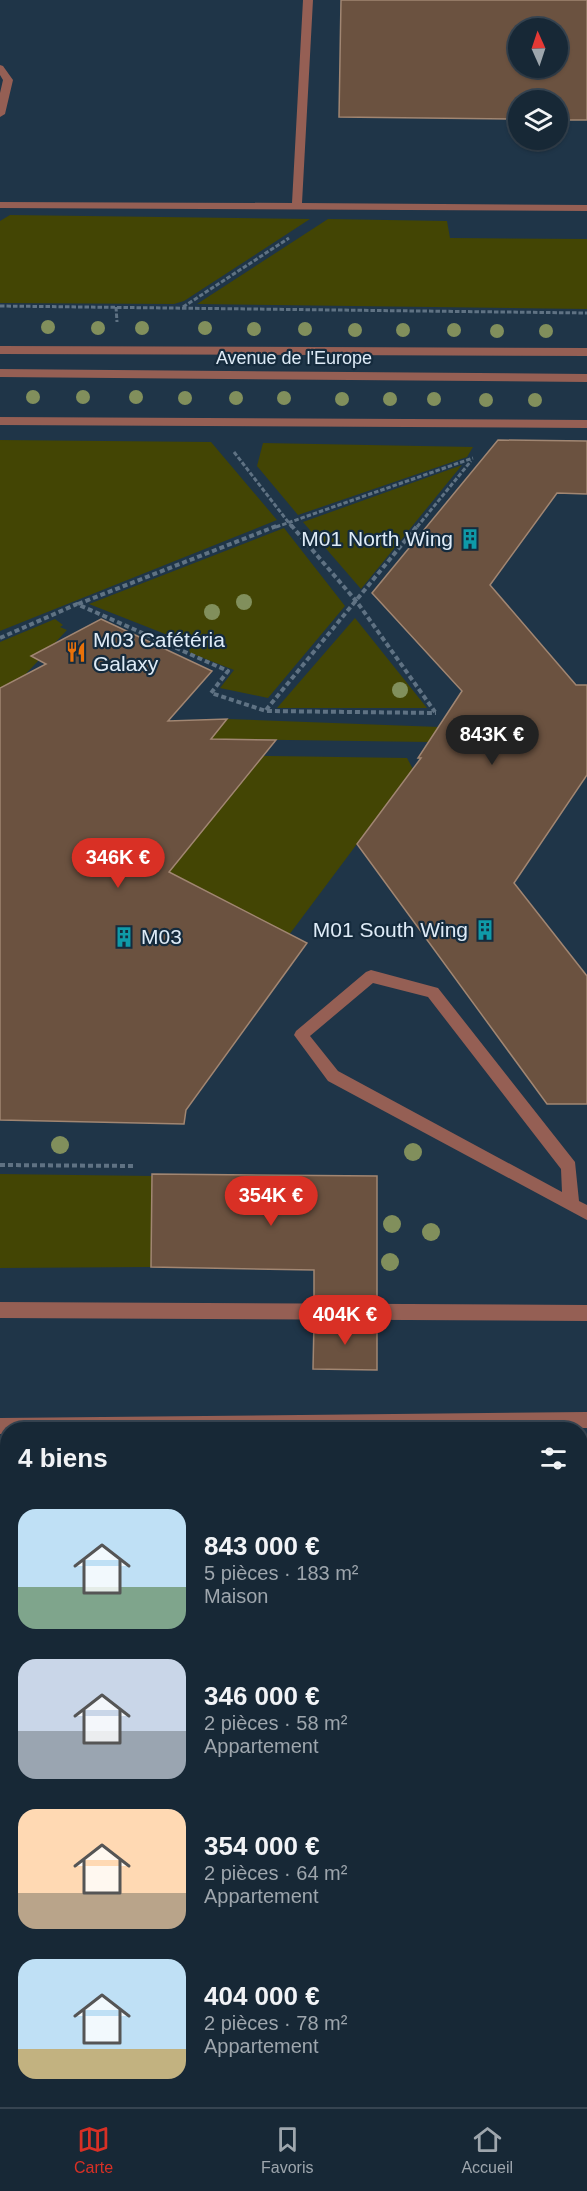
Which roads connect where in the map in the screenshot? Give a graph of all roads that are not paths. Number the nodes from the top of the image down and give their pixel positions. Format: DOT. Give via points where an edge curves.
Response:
graph roads {
  1 [pos="308,0"];
  2 [pos="0,68"];
  3 [pos="0,114"];
  4 [pos="0,205"];
  5 [pos="297,208"];
  6 [pos="587,208"];
  7 [pos="0,350"];
  8 [pos="587,352"];
  9 [pos="0,373"];
  10 [pos="587,378"];
  11 [pos="0,421"];
  12 [pos="587,424"];
  13 [pos="572,1204"];
  14 [pos="587,1213"];
  15 [pos="0,1310"];
  16 [pos="587,1313"];
  17 [pos="587,1420"];
  18 [pos="524,1422"];
  1 -- 5 [label="street"];
  2 -- 3 [label="street" via="8,80"];
  4 -- 5 [label="street"];
  5 -- 6 [label="street"];
  7 -- 8 [label="street, Avenue de l'Europe"];
  9 -- 10 [label="street, Avenue de l'Europe"];
  11 -- 12 [label="street"];
  13 -- 13 [label="street" via="333,1076 301,1035 372,976 433,992 569,1167"];
  13 -- 14 [label="street"];
  15 -- 16 [label="street"];
  17 -- 18 [label="street"];
}
